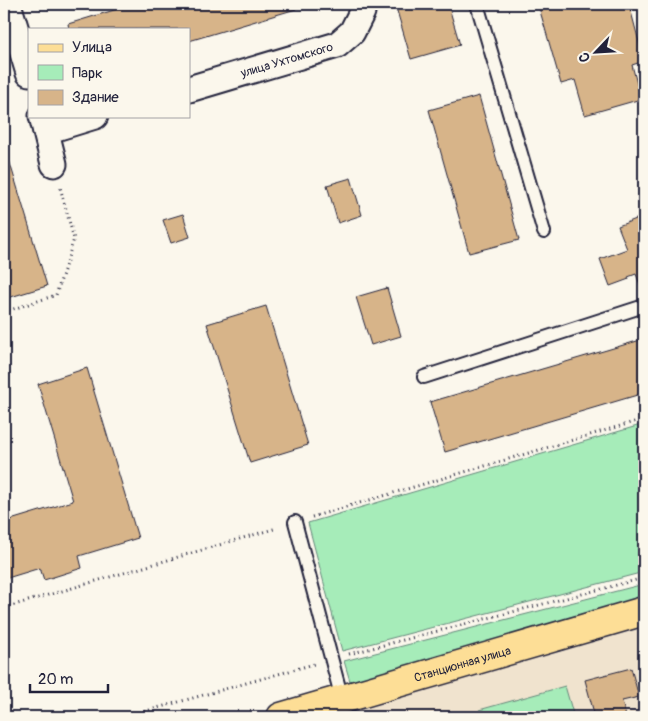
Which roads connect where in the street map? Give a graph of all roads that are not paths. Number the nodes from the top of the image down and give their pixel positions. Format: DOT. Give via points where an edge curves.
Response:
graph roads {
  1 [pos="8,4"];
  2 [pos="361,4"];
  3 [pos="477,4"];
  4 [pos="28,71"];
  5 [pos="190,89"];
  6 [pos="80,118"];
  7 [pos="44,123"];
  8 [pos="54,164"];
  9 [pos="544,232"];
  10 [pos="644,306"];
  11 [pos="424,376"];
  12 [pos="295,522"];
  13 [pos="644,611"];
  14 [pos="342,699"];
  15 [pos="280,717"];
  1 -- 4 [label="street"];
  2 -- 5 [label="street, улица Ухтомского" via="362,12 352,32 337,45"];
  3 -- 9 [label="lane"];
  6 -- 7 [label="street"];
  7 -- 8 [label="street"];
  10 -- 11 [label="lane"];
  12 -- 14 [label="lane"];
  13 -- 14 [label="main road, Станционная улица"];
  14 -- 15 [label="main road, Станционная улица"];
}
